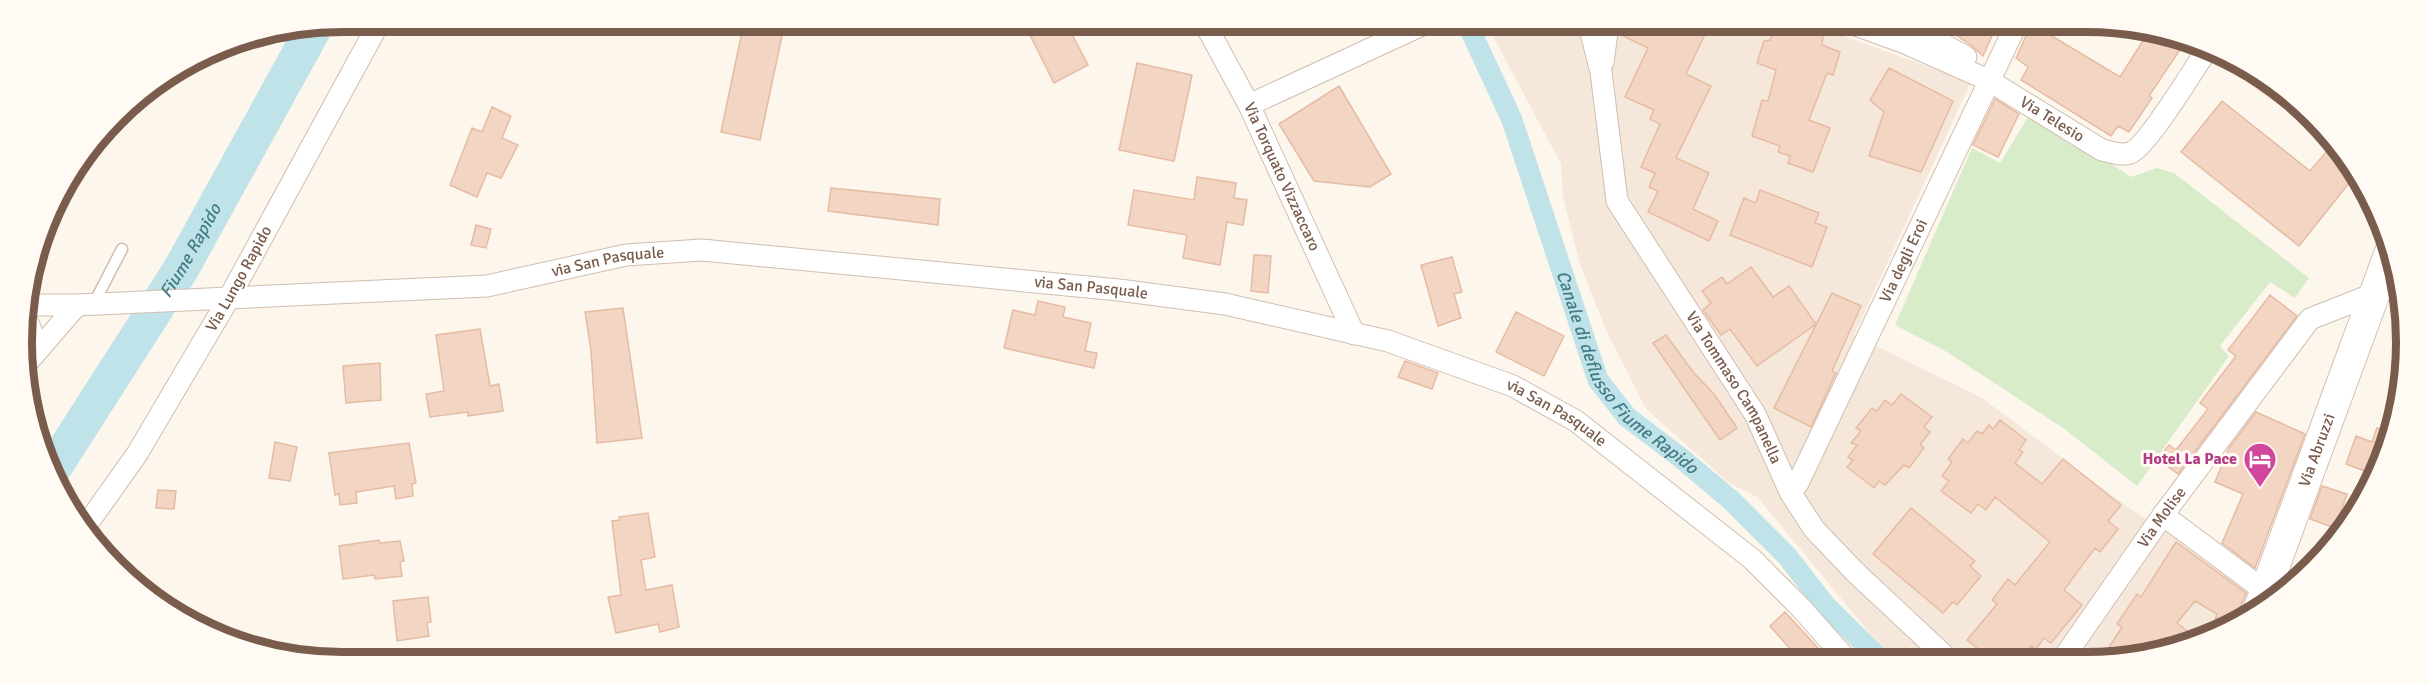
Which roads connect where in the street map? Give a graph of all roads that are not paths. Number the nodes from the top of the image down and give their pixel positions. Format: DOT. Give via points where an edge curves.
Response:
graph roads {
  1 [pos="374,32"];
  2 [pos="1209,32"];
  3 [pos="1407,32"];
  4 [pos="1591,32"];
  5 [pos="1607,32"];
  6 [pos="1875,32"];
  7 [pos="1920,32"];
  8 [pos="2013,32"];
  9 [pos="2204,54"];
  10 [pos="1601,72"];
  11 [pos="1991,76"];
  12 [pos="1249,105"];
  13 [pos="122,249"];
  14 [pos="2389,273"];
  15 [pos="2388,288"];
  16 [pos="222,298"];
  17 [pos="92,304"];
  18 [pos="34,305"];
  19 [pos="32,333"];
  20 [pos="1354,334"];
  21 [pos="32,352"];
  22 [pos="32,357"];
  23 [pos="1790,492"];
  24 [pos="2163,515"];
  25 [pos="89,522"];
  26 [pos="2263,597"];
  27 [pos="2261,598"];
  28 [pos="1840,652"];
  29 [pos="1940,652"];
  30 [pos="2068,652"];
  1 -- 16 [label="street, Via Lungo Rapido"];
  2 -- 12 [label="street, Via Torquato Vizzaccaro"];
  3 -- 12 [label="street"];
  4 -- 10 [label="street, Via Tommaso Campanella"];
  5 -- 10 [label="street, Via Tommaso Campanella"];
  6 -- 11 [label="street, Via Telesio"];
  7 -- 11 [label="street, Via Telesio"];
  8 -- 11 [label="street, Via degli Eroi"];
  9 -- 11 [label="street, Via Telesio" via="2146,140 2132,153 2102,150"];
  10 -- 23 [label="street, Via Tommaso Campanella" via="1617,201 1755,414"];
  11 -- 23 [label="street, Via degli Eroi" via="1798,483"];
  12 -- 20 [label="street, Via Torquato Vizzaccaro"];
  13 -- 17 [label="lane"];
  14 -- 15 [label="main road, Via Abruzzi"];
  15 -- 24 [label="street, Via Molise" via="2310,319"];
  15 -- 26 [label="main road, Via Abruzzi"];
  16 -- 17 [label="street, via San Pasquale"];
  16 -- 20 [label="street, via San Pasquale" via="486,286 626,255 702,250 1119,290 1225,304"];
  16 -- 25 [label="street, Via Lungo Rapido" via="137,454"];
  17 -- 18 [label="street, via San Pasquale"];
  17 -- 22 [label="street"];
  19 -- 21 [label="street"];
  20 -- 28 [label="street, via San Pasquale" via="1513,386 1576,421 1752,558"];
  23 -- 29 [label="street, Via Tommaso Campanella" via="1814,528 1855,572"];
  24 -- 27 [label="street"];
  24 -- 30 [label="street, Via Molise"];
}
